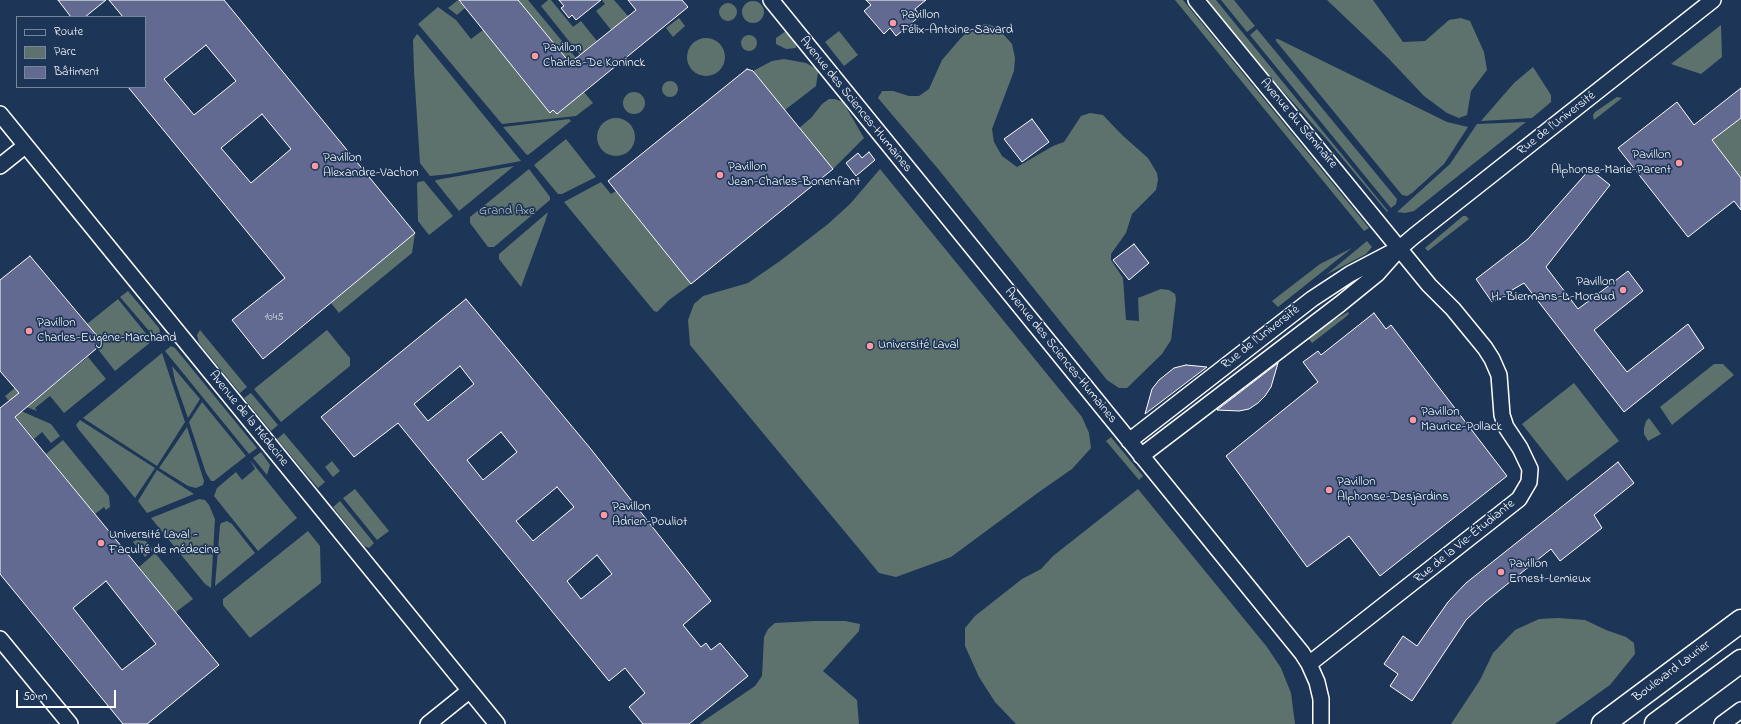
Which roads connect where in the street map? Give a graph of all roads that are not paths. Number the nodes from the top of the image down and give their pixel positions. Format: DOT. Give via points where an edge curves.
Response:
graph roads {
  1 [pos="772,0"];
  2 [pos="1196,0"];
  3 [pos="1713,0"];
  4 [pos="0,114"];
  5 [pos="25,146"];
  6 [pos="0,166"];
  7 [pos="1400,248"];
  8 [pos="1129,440"];
  9 [pos="1141,456"];
  10 [pos="1741,621"];
  11 [pos="0,639"];
  12 [pos="1741,661"];
  13 [pos="1309,664"];
  14 [pos="469,691"];
  15 [pos="1741,710"];
  16 [pos="70,724"];
  17 [pos="428,724"];
  18 [pos="497,724"];
  19 [pos="1321,724"];
  20 [pos="1603,724"];
  21 [pos="1656,724"];
  22 [pos="1722,724"];
  1 -- 8 [label="street, Avenue des Sciences-Humaines"];
  2 -- 7 [label="street, Avenue du Séminaire"];
  3 -- 7 [label="street, Rue de l'Université"];
  4 -- 5 [label="street, Avenue de la Médecine"];
  5 -- 6 [label="street"];
  5 -- 14 [label="street, Avenue de la Médecine"];
  7 -- 8 [label="street, Rue de l'Université" via="1350,274 1312,299"];
  7 -- 9 [label="street, Rue de l'Université" via="1362,287"];
  7 -- 13 [label="street, Rue de la Vie-Étudiante" via="1429,285 1454,309 1492,359 1499,375 1504,421 1528,463 1529,482 1519,499"];
  8 -- 9 [label="street, Avenue des Sciences-Humaines"];
  9 -- 13 [label="street, Avenue des Sciences-Humaines"];
  10 -- 20 [label="main road, Boulevard Laurier"];
  11 -- 16 [label="street"];
  12 -- 21 [label="main road"];
  13 -- 19 [label="street, Avenue des Sciences-Humaines" via="1321,699"];
  14 -- 17 [label="street"];
  14 -- 18 [label="street, Avenue de la Médecine"];
  15 -- 22 [label="street"];
}
